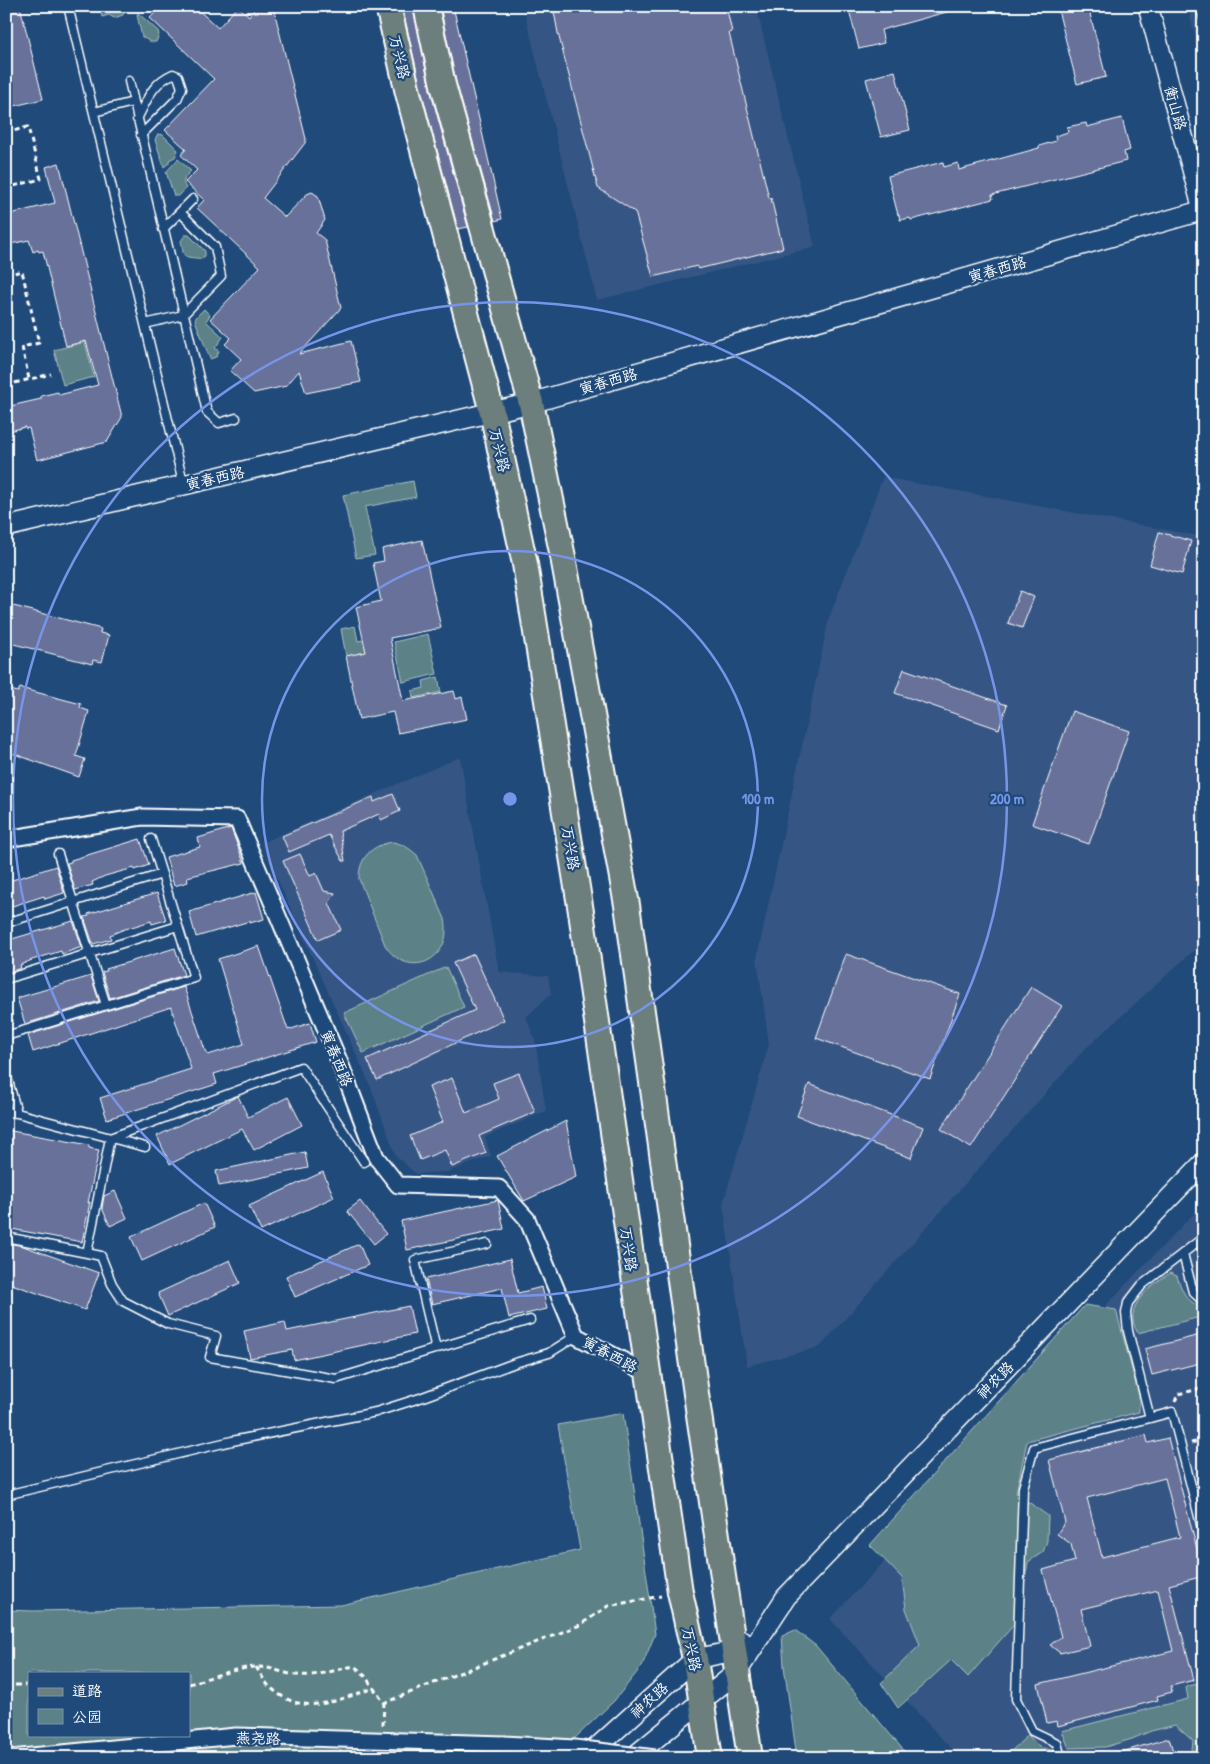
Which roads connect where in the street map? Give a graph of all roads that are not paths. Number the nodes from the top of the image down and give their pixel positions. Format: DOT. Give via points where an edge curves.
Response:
graph roads {
  1 [pos="68,6"];
  2 [pos="388,6"];
  3 [pos="426,6"];
  4 [pos="1148,6"];
  5 [pos="1200,6"];
  6 [pos="1204,18"];
  7 [pos="129,81"];
  8 [pos="133,102"];
  9 [pos="94,112"];
  10 [pos="137,119"];
  11 [pos="141,134"];
  12 [pos="193,199"];
  13 [pos="1204,210"];
  14 [pos="180,212"];
  15 [pos="163,229"];
  16 [pos="183,315"];
  17 [pos="145,324"];
  18 [pos="530,403"];
  19 [pos="492,412"];
  20 [pos="236,418"];
  21 [pos="184,486"];
  22 [pos="6,528"];
  23 [pos="6,839"];
  24 [pos="151,839"];
  25 [pos="58,854"];
  26 [pos="162,874"];
  27 [pos="74,902"];
  28 [pos="6,923"];
  29 [pos="178,926"];
  30 [pos="90,953"];
  31 [pos="6,979"];
  32 [pos="106,1005"];
  33 [pos="6,1036"];
  34 [pos="6,1073"];
  35 [pos="8,1084"];
  36 [pos="6,1112"];
  37 [pos="17,1113"];
  38 [pos="110,1138"];
  39 [pos="145,1147"];
  40 [pos="364,1162"];
  41 [pos="1204,1162"];
  42 [pos="6,1237"];
  43 [pos="1204,1237"];
  44 [pos="487,1244"];
  45 [pos="87,1253"];
  46 [pos="1183,1254"];
  47 [pos="1204,1302"];
  48 [pos="530,1320"];
  49 [pos="576,1336"];
  50 [pos="436,1349"];
  51 [pos="647,1373"];
  52 [pos="1150,1418"];
  53 [pos="6,1495"];
  54 [pos="1204,1536"];
  55 [pos="695,1659"];
  56 [pos="735,1662"];
  57 [pos="701,1701"];
  58 [pos="11,1758"];
  59 [pos="585,1758"];
  60 [pos="632,1758"];
  61 [pos="655,1758"];
  62 [pos="710,1758"];
  63 [pos="750,1758"];
  64 [pos="1060,1758"];
  1 -- 9 [label="lane"];
  2 -- 19 [label="main road, 万兴路" via="410,102"];
  3 -- 18 [label="main road" via="443,85"];
  4 -- 13 [label="street, 衡山路"];
  5 -- 6 [label="lane"];
  7 -- 8 [label="lane"];
  8 -- 9 [label="lane"];
  8 -- 10 [label="lane"];
  9 -- 17 [label="lane"];
  10 -- 11 [label="lane"];
  10 -- 11 [label="lane" via="152,90 162,79 173,74 178,76 182,88 177,99"];
  11 -- 15 [label="lane"];
  12 -- 14 [label="lane"];
  13 -- 18 [label="street, 寅春西路"];
  14 -- 15 [label="lane"];
  14 -- 16 [label="lane" via="215,247 221,276"];
  15 -- 16 [label="lane"];
  16 -- 17 [label="lane"];
  16 -- 20 [label="lane" via="207,412 219,423"];
  17 -- 21 [label="lane"];
  18 -- 19 [label="street, 寅春西路"];
  18 -- 56 [label="main road" via="563,557 627,905"];
  19 -- 21 [label="street, 寅春西路"];
  19 -- 51 [label="main road, 万兴路" via="526,564"];
  21 -- 22 [label="street, 寅春西路"];
  23 -- 49 [label="street, 寅春西路" via="142,816 237,819 376,1157 398,1185 499,1188 527,1219"];
  24 -- 26 [label="lane"];
  25 -- 27 [label="lane"];
  26 -- 27 [label="lane"];
  26 -- 29 [label="lane"];
  27 -- 28 [label="lane"];
  27 -- 30 [label="lane"];
  29 -- 30 [label="lane"];
  29 -- 32 [label="lane" via="194,978"];
  30 -- 31 [label="lane"];
  30 -- 32 [label="lane"];
  32 -- 33 [label="lane"];
  34 -- 35 [label="lane"];
  35 -- 37 [label="lane"];
  36 -- 37 [label="lane"];
  37 -- 38 [label="lane"];
  38 -- 39 [label="lane"];
  38 -- 40 [label="lane" via="301,1067"];
  38 -- 45 [label="lane"];
  41 -- 56 [label="street, 神农路" via="786,1597"];
  42 -- 45 [label="lane"];
  43 -- 46 [label="lane"];
  44 -- 50 [label="lane" via="415,1260"];
  45 -- 50 [label="lane" via="101,1256 123,1301 168,1324 216,1336 210,1356 336,1380"];
  46 -- 47 [label="lane" via="1193,1292"];
  46 -- 52 [label="lane" via="1142,1286 1128,1304 1126,1313"];
  48 -- 50 [label="lane"];
  49 -- 51 [label="street, 寅春西路"];
  49 -- 53 [label="lane" via="549,1353 376,1412 232,1441"];
  51 -- 55 [label="main road, 万兴路" via="680,1592"];
  52 -- 54 [label="lane" via="1172,1412"];
  52 -- 64 [label="lane" via="1034,1448 1023,1488 1016,1699 1032,1731 1057,1743"];
  55 -- 56 [label="street"];
  55 -- 57 [label="main road, 万兴路"];
  55 -- 59 [label="street, 神农路"];
  56 -- 57 [label="street, 神农路"];
  56 -- 63 [label="main road"];
  57 -- 60 [label="street, 神农路"];
  57 -- 62 [label="main road, 万兴路"];
  58 -- 61 [label="street, 燕尧路, bridge" via="236,1736 504,1744 575,1748"];
}
